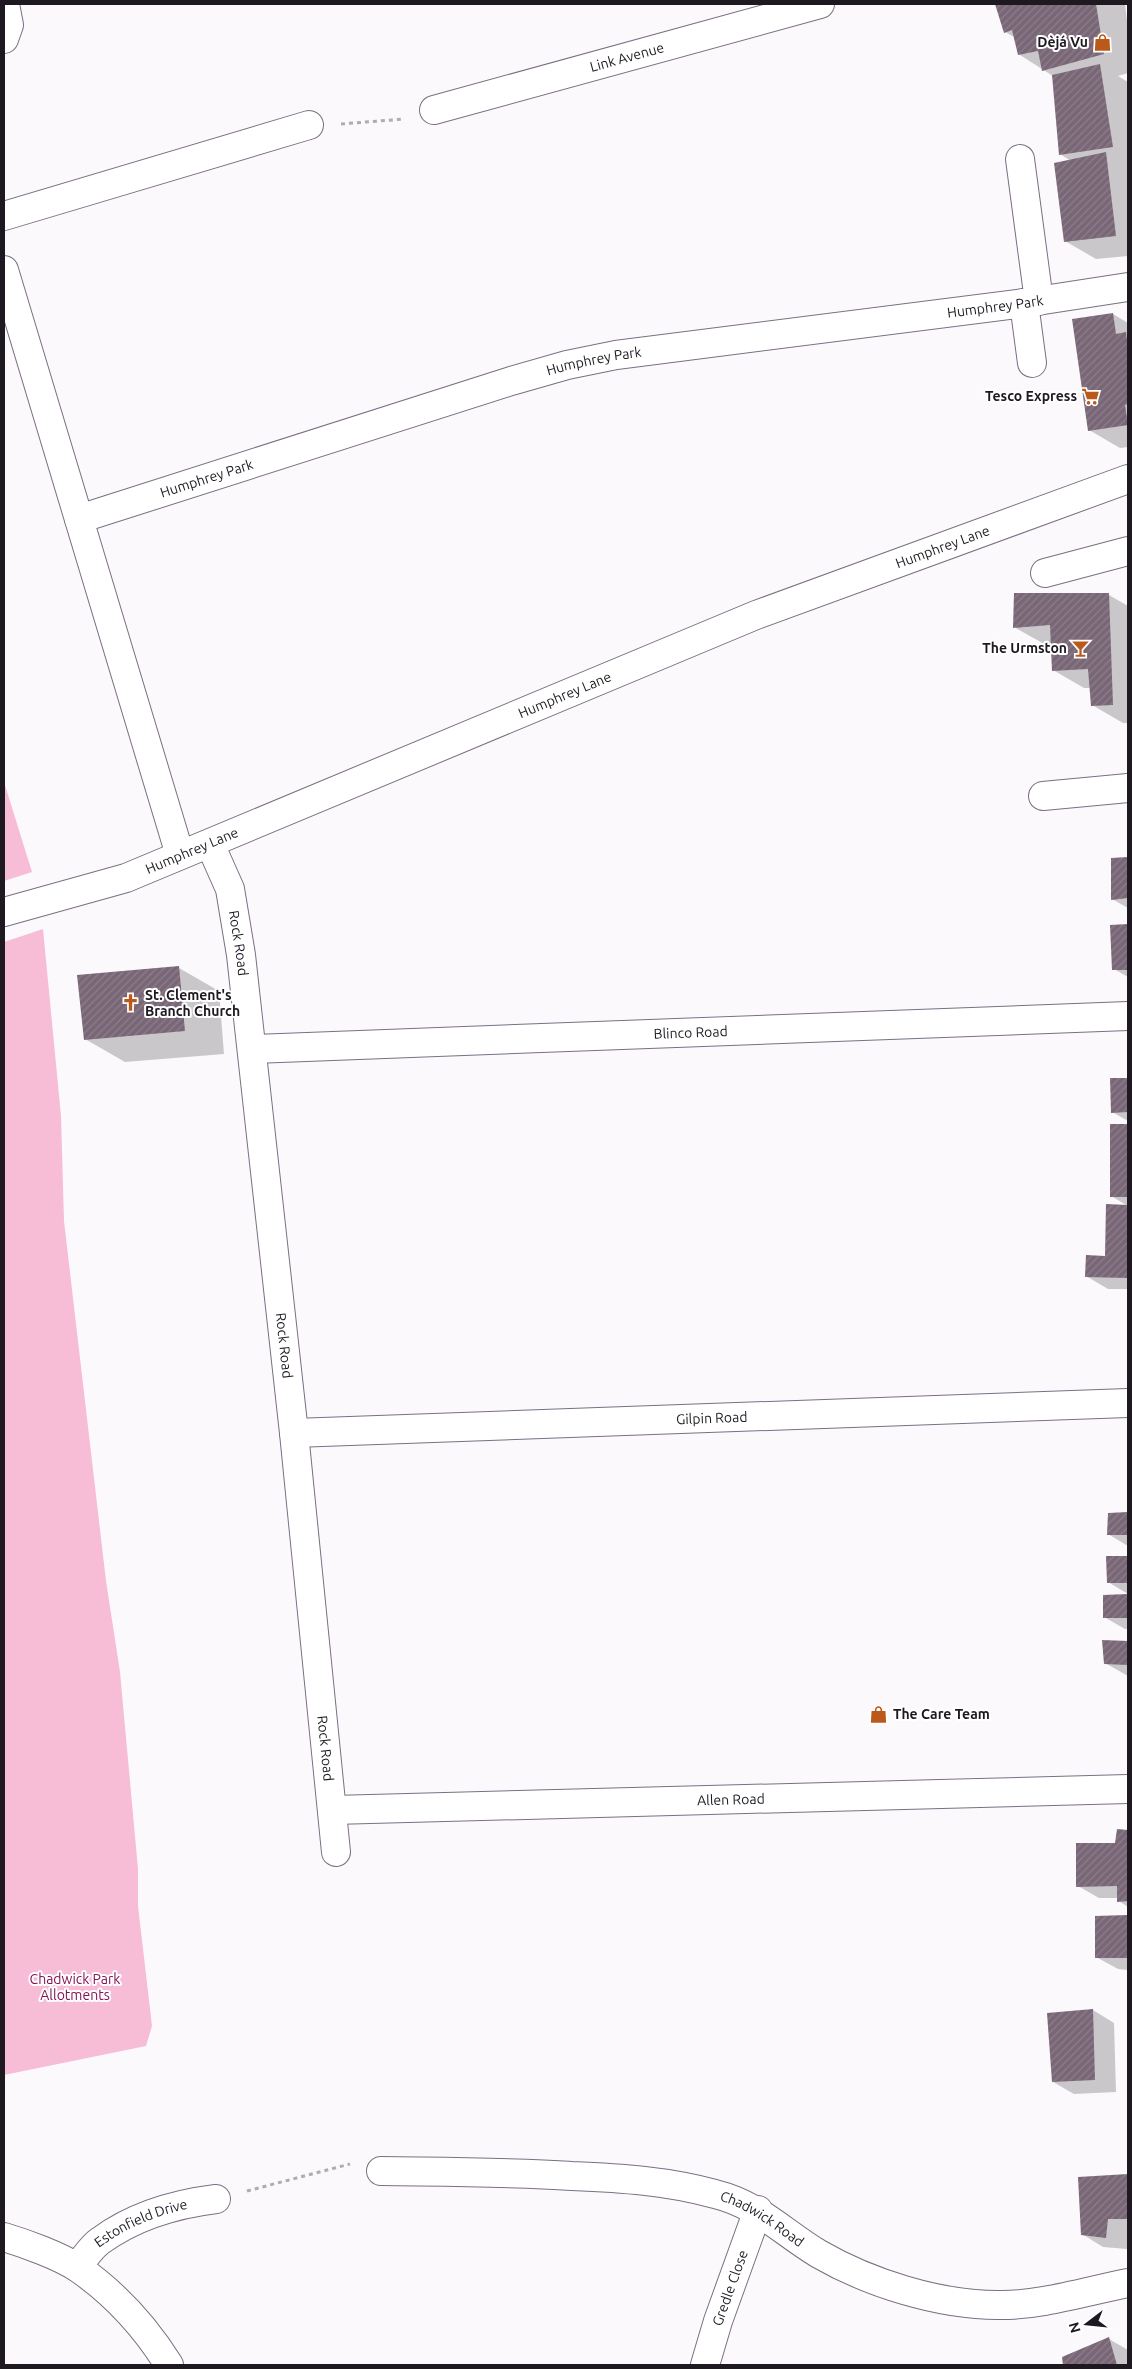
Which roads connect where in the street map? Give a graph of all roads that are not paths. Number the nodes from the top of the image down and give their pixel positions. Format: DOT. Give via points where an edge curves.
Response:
graph roads {
  1 [pos="5,4"];
  2 [pos="820,4"];
  3 [pos="4,39"];
  4 [pos="434,110"];
  5 [pos="309,125"];
  6 [pos="1020,159"];
  7 [pos="4,216"];
  8 [pos="4,270"];
  9 [pos="1128,287"];
  10 [pos="1032,302"];
  11 [pos="1032,363"];
  12 [pos="1128,479"];
  13 [pos="79,518"];
  14 [pos="1128,551"];
  15 [pos="1045,573"];
  16 [pos="1128,788"];
  17 [pos="1043,796"];
  18 [pos="210,844"];
  19 [pos="180,855"];
  20 [pos="4,912"];
  21 [pos="1128,1016"];
  22 [pos="252,1048"];
  23 [pos="1128,1403"];
  24 [pos="294,1433"];
  25 [pos="1128,1789"];
  26 [pos="333,1810"];
  27 [pos="336,1852"];
  28 [pos="381,2171"];
  29 [pos="216,2199"];
  30 [pos="758,2210"];
  31 [pos="4,2237"];
  32 [pos="77,2267"];
  33 [pos="1128,2283"];
  34 [pos="168,2365"];
  35 [pos="706,2365"];
  1 -- 3 [label="street" via="9,25"];
  2 -- 4 [label="street, Link Avenue"];
  5 -- 7 [label="street"];
  6 -- 10 [label="street"];
  8 -- 13 [label="street"];
  9 -- 10 [label="street, Humphrey Park"];
  10 -- 11 [label="street"];
  10 -- 13 [label="street, Humphrey Park" via="616,355 567,365"];
  12 -- 18 [label="street, Humphrey Lane" via="756,615"];
  13 -- 19 [label="street"];
  14 -- 15 [label="street"];
  16 -- 17 [label="street"];
  18 -- 19 [label="street, Humphrey Lane"];
  18 -- 22 [label="street, Rock Road" via="230,889"];
  19 -- 20 [label="street, Humphrey Lane" via="126,878"];
  21 -- 22 [label="street, Blinco Road"];
  22 -- 24 [label="street, Rock Road"];
  23 -- 24 [label="street, Gilpin Road"];
  24 -- 26 [label="street, Rock Road"];
  25 -- 26 [label="street, Allen Road"];
  26 -- 27 [label="street, Rock Road"];
  28 -- 30 [label="street, Chadwick Road" via="500,2172 646,2180 717,2194"];
  29 -- 32 [label="street, Estonfield Drive" via="160,2210 130,2224 99,2242"];
  30 -- 33 [label="street, Chadwick Road" via="818,2253 865,2278 944,2299 998,2305"];
  30 -- 35 [label="street, Gredle Close" via="718,2321"];
  31 -- 32 [label="street"];
  32 -- 34 [label="street" via="120,2304 153,2339"];
}
